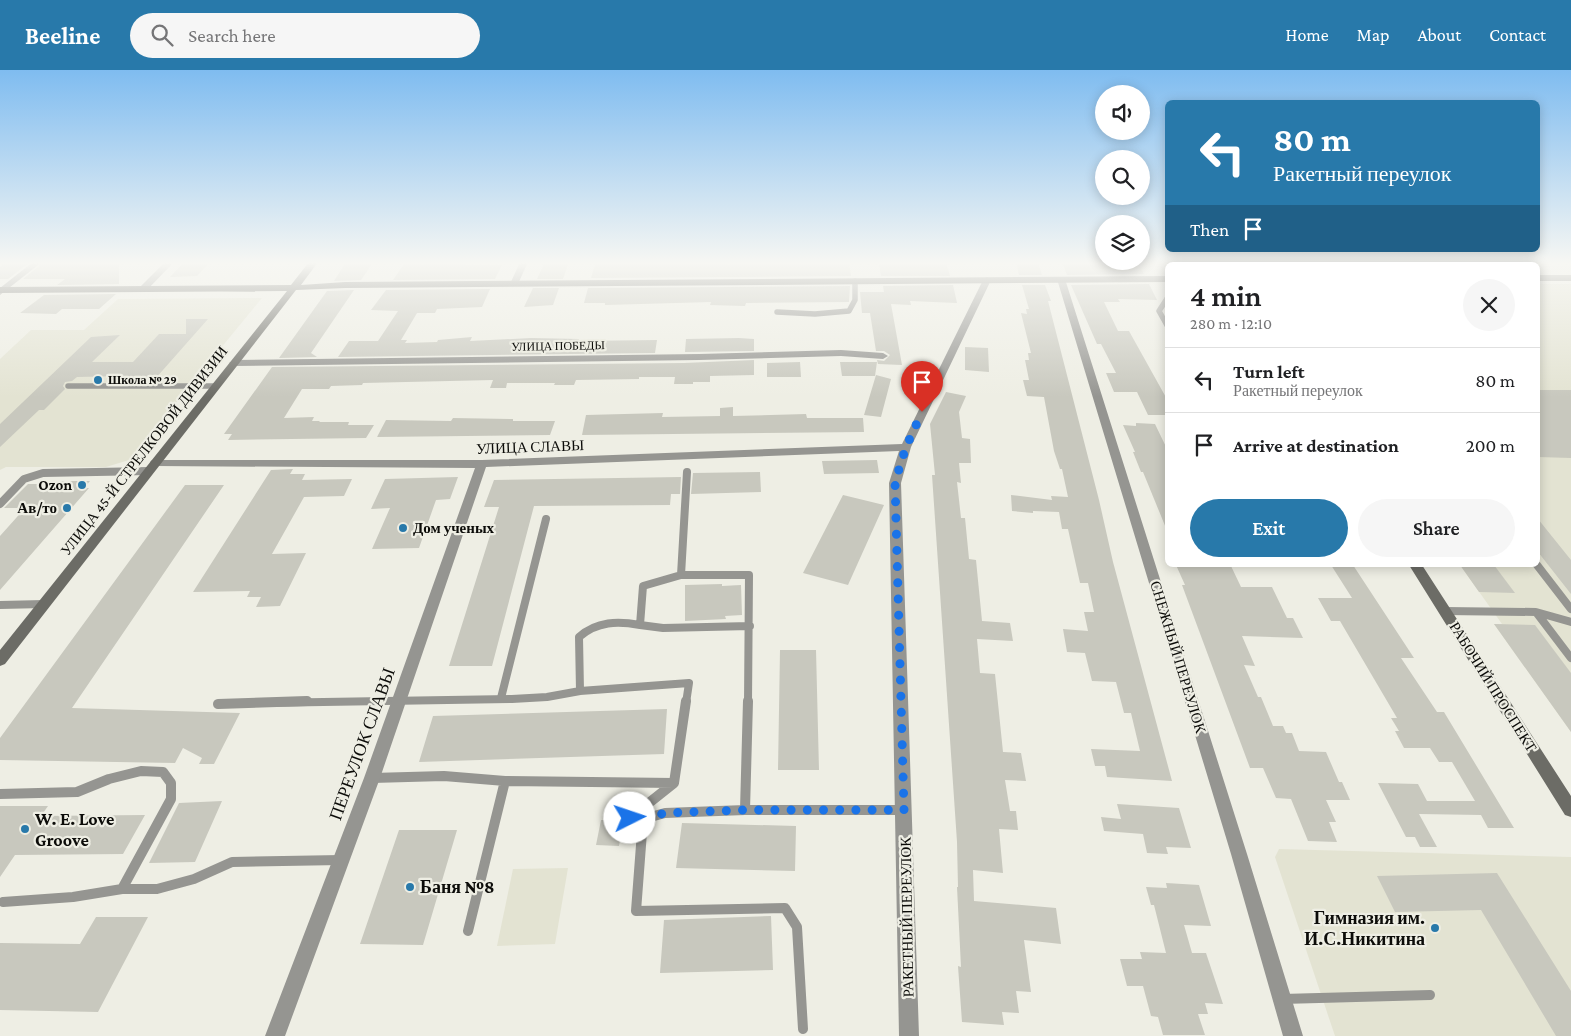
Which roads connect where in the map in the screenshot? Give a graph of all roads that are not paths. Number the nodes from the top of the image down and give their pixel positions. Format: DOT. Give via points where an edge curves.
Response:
graph roads {
  1 [pos="279,307"];
  2 [pos="851,307"];
  3 [pos="974,307"];
  4 [pos="1070,307"];
  5 [pos="1161,307"];
  6 [pos="777,312"];
  7 [pos="1165,322"];
  8 [pos="883,356"];
  9 [pos="234,363"];
  10 [pos="68,386"];
  11 [pos="216,386"];
  12 [pos="906,447"];
  13 [pos="482,464"];
  14 [pos="152,466"];
  15 [pos="687,472"];
  16 [pos="0,504"];
  17 [pos="546,519"];
  18 [pos="1416,567"];
  19 [pos="1539,567"];
  20 [pos="681,576"];
  21 [pos="44,604"];
  22 [pos="0,605"];
  23 [pos="1571,609"];
  24 [pos="1445,611"];
  25 [pos="1536,612"];
  26 [pos="1571,622"];
  27 [pos="640,625"];
  28 [pos="750,626"];
  29 [pos="1571,658"];
  30 [pos="0,660"];
  31 [pos="580,691"];
  32 [pos="500,698"];
  33 [pos="400,699"];
  34 [pos="218,704"];
  35 [pos="372,778"];
  36 [pos="505,781"];
  37 [pos="674,782"];
  38 [pos="0,794"];
  39 [pos="745,810"];
  40 [pos="904,810"];
  41 [pos="1571,810"];
  42 [pos="643,819"];
  43 [pos="341,860"];
  44 [pos="122,889"];
  45 [pos="3,902"];
  46 [pos="468,931"];
  47 [pos="1430,995"];
  48 [pos="1282,999"];
  49 [pos="803,1029"];
  50 [pos="275,1036"];
  51 [pos="909,1036"];
  52 [pos="1293,1036"];
  1 -- 9 [label="street, УЛИЦА 45-Й СТРЕЛКОВОЙ ДИВИЗИИ"];
  2 -- 6 [label="lane" via="849,311 814,314"];
  3 -- 12 [label="street, РАКЕТНЫЙ ПЕРЕУЛОК"];
  4 -- 48 [label="street, СНЕЖНЫЙ ПЕРЕУЛОК"];
  5 -- 7 [label="lane" via="1159,311"];
  8 -- 9 [label="street, УЛИЦА ПОБЕДЫ" via="841,353"];
  9 -- 11 [label="street, УЛИЦА 45-Й СТРЕЛКОВОЙ ДИВИЗИИ"];
  10 -- 11 [label="lane"];
  11 -- 14 [label="street, УЛИЦА 45-Й СТРЕЛКОВОЙ ДИВИЗИИ"];
  12 -- 13 [label="street, УЛИЦА СЛАВЫ"];
  12 -- 40 [label="street, РАКЕТНЫЙ ПЕРЕУЛОК" via="895,482"];
  13 -- 14 [label="street, УЛИЦА СЛАВЫ"];
  13 -- 33 [label="street, ПЕРЕУЛОК СЛАВЫ"];
  14 -- 16 [label="lane" via="43,473 24,479"];
  14 -- 21 [label="street, УЛИЦА 45-Й СТРЕЛКОВОЙ ДИВИЗИИ"];
  15 -- 20 [label="lane"];
  17 -- 32 [label="lane"];
  18 -- 24 [label="street, РАБОЧИЙ ПРОСПЕКТ"];
  19 -- 23 [label="lane"];
  20 -- 27 [label="lane" via="643,586"];
  20 -- 28 [label="lane" via="749,576"];
  21 -- 22 [label="lane"];
  21 -- 30 [label="street, УЛИЦА 45-Й СТРЕЛКОВОЙ ДИВИЗИИ"];
  24 -- 25 [label="lane"];
  24 -- 41 [label="street, РАБОЧИЙ ПРОСПЕКТ"];
  25 -- 26 [label="lane"];
  25 -- 29 [label="lane"];
  27 -- 28 [label="lane" via="662,628"];
  27 -- 31 [label="lane" via="622,622 585,630 579,637"];
  28 -- 39 [label="lane"];
  31 -- 32 [label="lane" via="564,695"];
  31 -- 37 [label="lane" via="689,683"];
  32 -- 33 [label="lane"];
  33 -- 34 [label="lane"];
  33 -- 35 [label="street, ПЕРЕУЛОК СЛАВЫ"];
  35 -- 36 [label="lane" via="444,776"];
  35 -- 43 [label="street, ПЕРЕУЛОК СЛАВЫ"];
  36 -- 37 [label="lane"];
  36 -- 46 [label="lane"];
  37 -- 42 [label="lane" via="630,818"];
  38 -- 44 [label="lane" via="78,792 141,771 164,772 171,783 170,799"];
  39 -- 40 [label="lane"];
  39 -- 42 [label="lane" via="665,813"];
  40 -- 51 [label="street, РАКЕТНЫЙ ПЕРЕУЛОК"];
  42 -- 49 [label="lane" via="636,911 785,908 797,927"];
  43 -- 44 [label="lane" via="232,862 157,889"];
  43 -- 50 [label="street, ПЕРЕУЛОК СЛАВЫ"];
  44 -- 45 [label="lane" via="73,897"];
  47 -- 48 [label="lane"];
  48 -- 52 [label="street, СНЕЖНЫЙ ПЕРЕУЛОК"];
}
